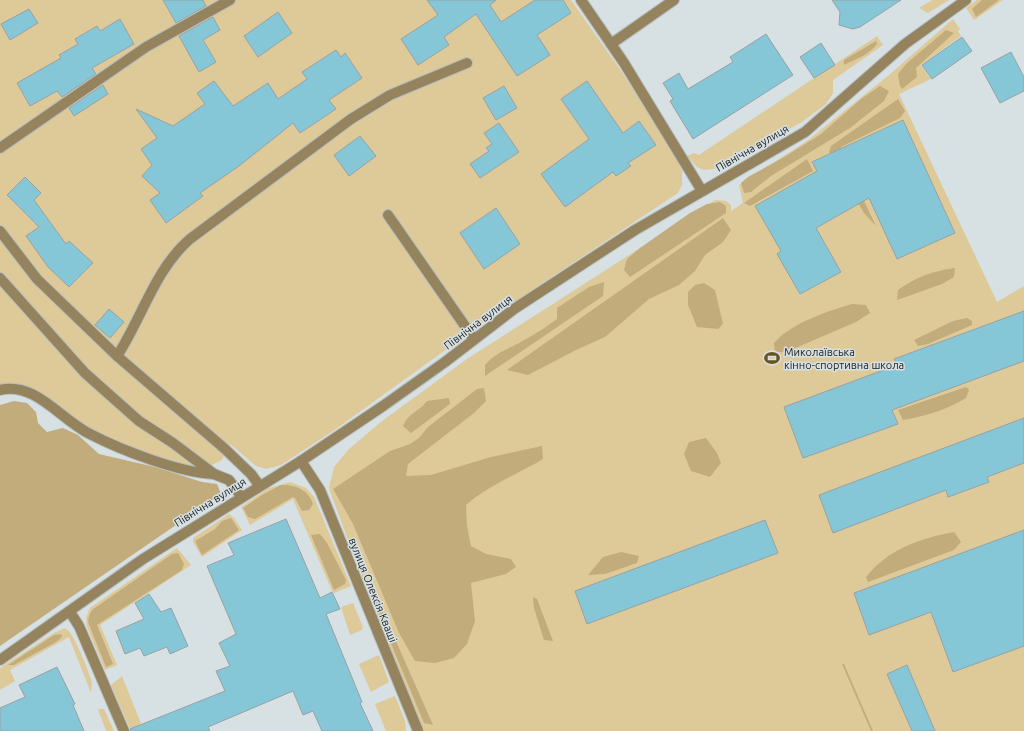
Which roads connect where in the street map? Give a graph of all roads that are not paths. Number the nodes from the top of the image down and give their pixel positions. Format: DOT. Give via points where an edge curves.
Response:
graph roads {
  1 [pos="230,0"];
  2 [pos="581,0"];
  3 [pos="674,0"];
  4 [pos="966,0"];
  5 [pos="611,44"];
  6 [pos="467,63"];
  7 [pos="0,148"];
  8 [pos="702,191"];
  9 [pos="388,215"];
  10 [pos="0,231"];
  11 [pos="0,278"];
  12 [pos="474,339"];
  13 [pos="117,356"];
  14 [pos="0,390"];
  15 [pos="301,461"];
  16 [pos="214,474"];
  17 [pos="259,485"];
  18 [pos="241,496"];
  19 [pos="70,612"];
  20 [pos="0,660"];
  21 [pos="124,731"];
  22 [pos="418,731"];
  1 -- 7 [label="street" via="146,47"];
  2 -- 5 [label="street"];
  3 -- 5 [label="street"];
  4 -- 8 [label="street, Північна вулиця" via="905,44 805,132"];
  5 -- 8 [label="street"];
  6 -- 13 [label="street" via="390,95 352,119 180,247 148,296"];
  8 -- 12 [label="street, Північна вулиця" via="636,230 514,309"];
  9 -- 12 [label="street"];
  10 -- 13 [label="street" via="37,279"];
  11 -- 16 [label="street" via="85,373 139,421"];
  12 -- 15 [label="street, Північна вулиця" via="389,402"];
  13 -- 17 [label="street" via="226,449"];
  14 -- 16 [label="street" via="10,388 33,394 88,434 130,452 197,474"];
  15 -- 17 [label="street, Північна вулиця"];
  15 -- 22 [label="street, вулиця Олексія Кваші" via="320,490"];
  16 -- 18 [label="street" via="229,480"];
  17 -- 18 [label="street, Північна вулиця"];
  18 -- 19 [label="street, Північна вулиця" via="143,559"];
  19 -- 20 [label="street, Північна вулиця"];
  19 -- 21 [label="street" via="80,626"];
}
